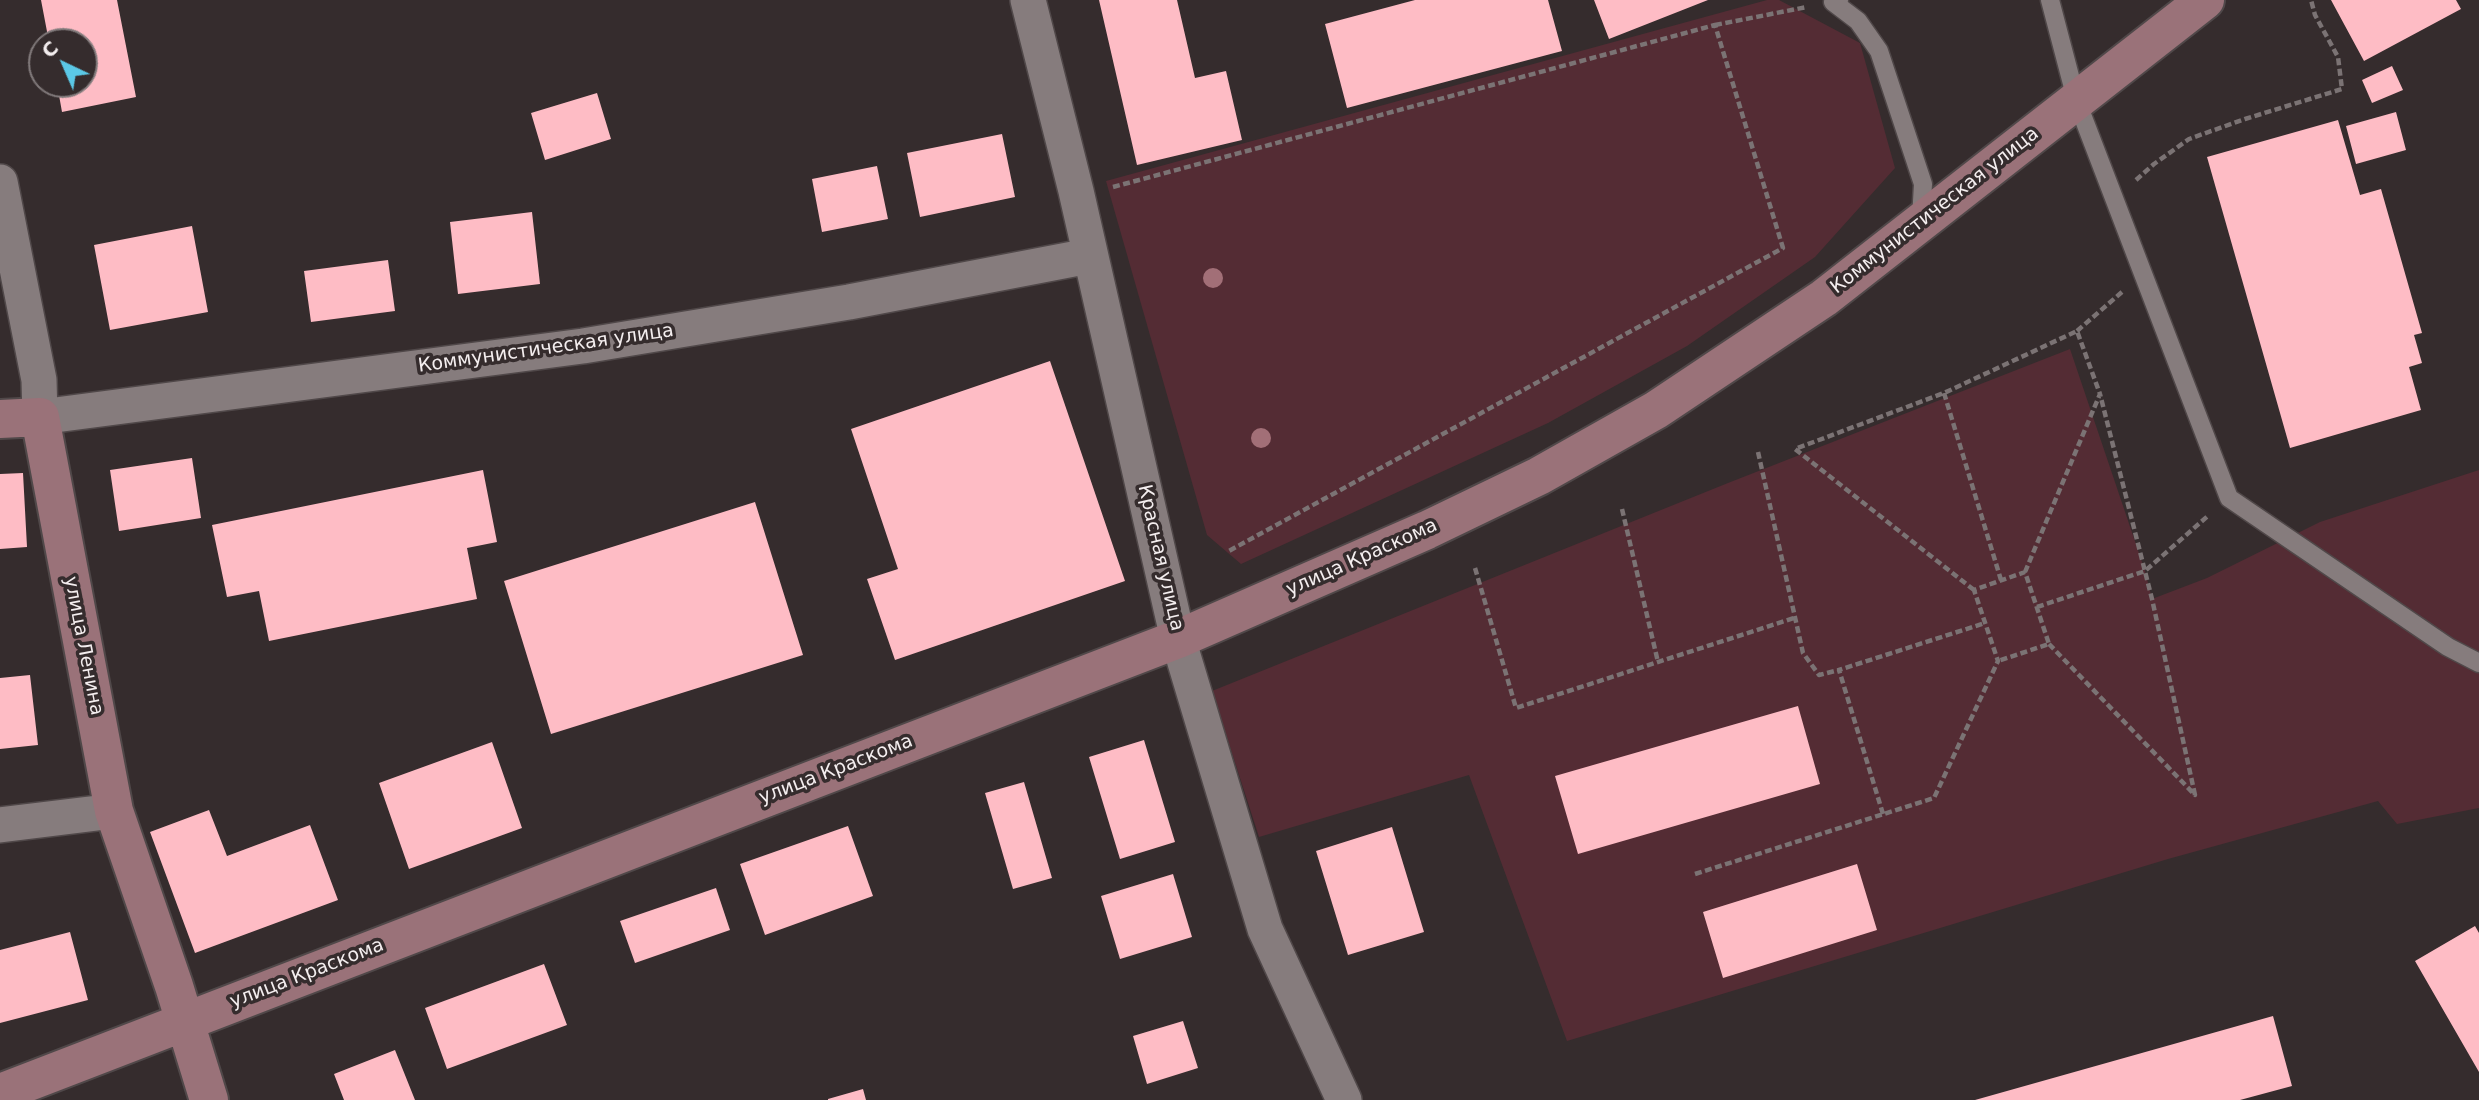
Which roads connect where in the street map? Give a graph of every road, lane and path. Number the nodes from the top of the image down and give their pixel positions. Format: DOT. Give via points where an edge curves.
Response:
graph roads {
  1 [pos="1028,0"];
  2 [pos="2050,0"];
  3 [pos="2204,0"];
  4 [pos="2311,0"];
  5 [pos="1836,1"];
  6 [pos="1715,25"];
  7 [pos="2076,99"];
  8 [pos="0,182"];
  9 [pos="1077,197"];
  10 [pos="2115,200"];
  11 [pos="1921,221"];
  12 [pos="1089,256"];
  13 [pos="2143,274"];
  14 [pos="2077,331"];
  15 [pos="1944,393"];
  16 [pos="2100,394"];
  17 [pos="1656,410"];
  18 [pos="40,417"];
  19 [pos="0,419"];
  20 [pos="1758,452"];
  21 [pos="2229,498"];
  22 [pos="1622,509"];
  23 [pos="1227,552"];
  24 [pos="1475,568"];
  25 [pos="2145,571"];
  26 [pos="2025,572"];
  27 [pos="2001,580"];
  28 [pos="1973,590"];
  29 [pos="2037,607"];
  30 [pos="1794,618"];
  31 [pos="1985,623"];
  32 [pos="1178,639"];
  33 [pos="2049,644"];
  34 [pos="1998,661"];
  35 [pos="1658,662"];
  36 [pos="2479,663"];
  37 [pos="1839,670"];
  38 [pos="114,811"];
  39 [pos="1882,814"];
  40 [pos="0,825"];
  41 [pos="1695,874"];
  42 [pos="184,1021"];
  43 [pos="0,1093"];
  44 [pos="209,1100"];
  45 [pos="1343,1100"];
  1 -- 9 [label="street, Красная улица"];
  2 -- 7 [label="lane"];
  3 -- 7 [label="main road, Коммунистическая улица"];
  4 -- 10 [label="path" via="2337,57 2342,89 2189,139"];
  5 -- 6 [label="path"];
  5 -- 11 [label="lane" via="1858,21 1879,51 1923,184"];
  6 -- 9 [label="path"];
  6 -- 23 [label="path" via="1783,248"];
  7 -- 10 [label="lane"];
  7 -- 11 [label="main road, Коммунистическая улица"];
  8 -- 18 [label="street, улица Ленина" via="38,380"];
  9 -- 12 [label="street, Красная улица"];
  10 -- 13 [label="lane"];
  11 -- 17 [label="main road, Коммунистическая улица" via="1824,298"];
  12 -- 18 [label="street, Коммунистическая улица" via="583,346"];
  12 -- 32 [label="street, Красная улица"];
  13 -- 14 [label="path"];
  13 -- 21 [label="lane"];
  14 -- 15 [label="path"];
  14 -- 16 [label="path"];
  15 -- 27 [label="path"];
  15 -- 28 [label="path" via="1795,449"];
  16 -- 25 [label="path"];
  16 -- 26 [label="path"];
  17 -- 32 [label="main road, улица Краскома" via="1539,476 1440,524"];
  18 -- 19 [label="main road, Коммунистическая улица"];
  18 -- 38 [label="main road, улица Ленина"];
  20 -- 30 [label="path"];
  21 -- 25 [label="path"];
  21 -- 36 [label="lane" via="2448,647"];
  22 -- 35 [label="path"];
  24 -- 35 [label="path" via="1516,708"];
  25 -- 29 [label="path"];
  25 -- 33 [label="path" via="2195,795"];
  26 -- 27 [label="path"];
  26 -- 29 [label="path"];
  27 -- 28 [label="path"];
  28 -- 31 [label="path"];
  29 -- 33 [label="path"];
  30 -- 35 [label="path"];
  30 -- 37 [label="path" via="1802,653 1819,675"];
  31 -- 34 [label="path"];
  31 -- 37 [label="path"];
  32 -- 42 [label="main road, улица Краскома"];
  32 -- 45 [label="street, Красная улица" via="1265,929"];
  33 -- 34 [label="path"];
  34 -- 39 [label="path" via="1934,798"];
  37 -- 39 [label="path"];
  38 -- 40 [label="street"];
  38 -- 42 [label="main road, улица Ленина"];
  39 -- 41 [label="path"];
  42 -- 43 [label="main road, улица Краскома"];
  42 -- 44 [label="main road, улица Ленина"];
}
